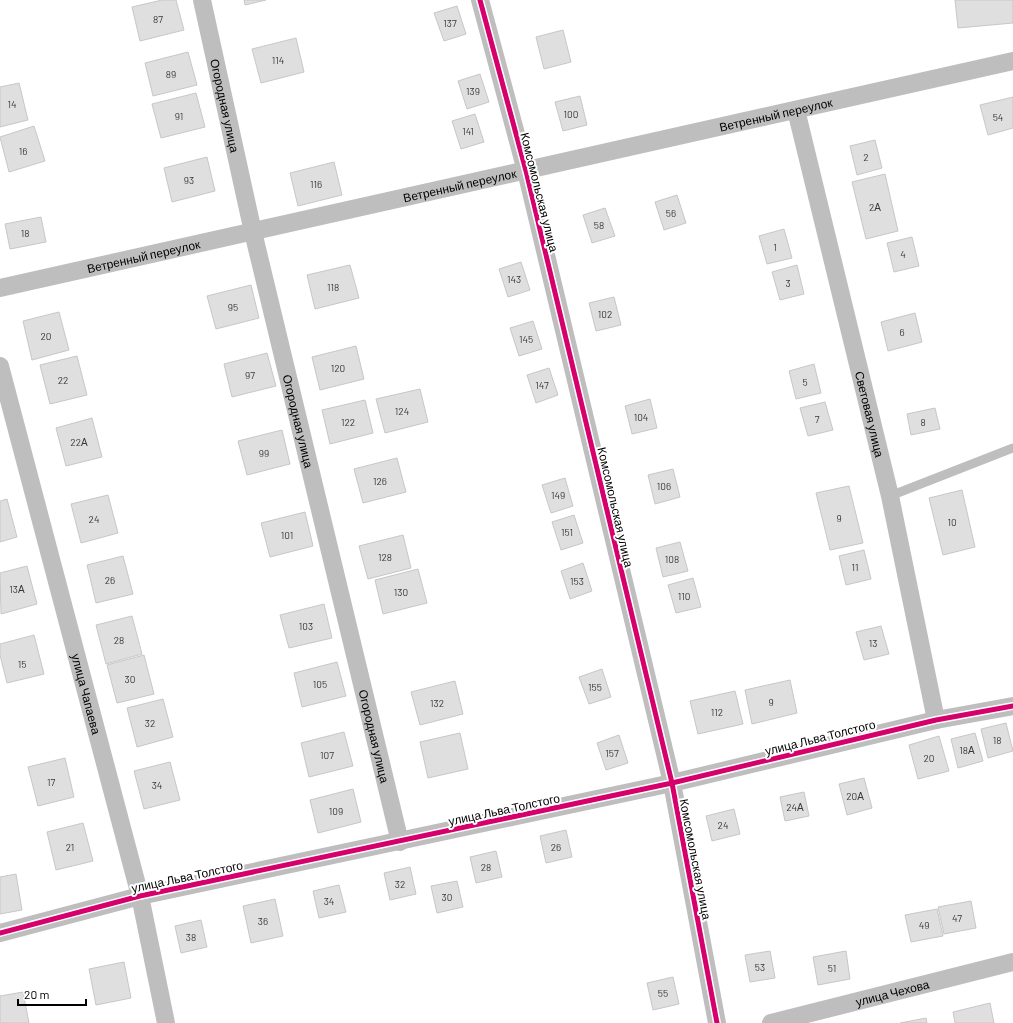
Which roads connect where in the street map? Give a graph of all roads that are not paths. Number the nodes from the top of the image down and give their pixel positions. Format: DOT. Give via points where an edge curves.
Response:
graph roads {
  1 [pos="202,0"];
  2 [pos="480,0"];
  3 [pos="1013,61"];
  4 [pos="796,110"];
  5 [pos="526,171"];
  6 [pos="253,232"];
  7 [pos="0,288"];
  8 [pos="0,366"];
  9 [pos="1013,448"];
  10 [pos="890,496"];
  11 [pos="1013,706"];
  12 [pos="936,720"];
  13 [pos="672,784"];
  14 [pos="400,842"];
  15 [pos="140,896"];
  16 [pos="0,933"];
  17 [pos="1013,962"];
  18 [pos="166,1023"];
  19 [pos="717,1023"];
  20 [pos="771,1023"];
  1 -- 6 [label="street, Огородная улица"];
  2 -- 5 [label="street, Комсомольская улица"];
  3 -- 4 [label="street, Ветренный переулок"];
  4 -- 5 [label="street, Ветренный переулок"];
  4 -- 10 [label="street, Световая улица"];
  5 -- 6 [label="street, Ветренный переулок"];
  5 -- 13 [label="street, Комсомольская улица"];
  6 -- 7 [label="street, Ветренный переулок"];
  6 -- 14 [label="street, Огородная улица"];
  8 -- 15 [label="street, улица Чапаева"];
  9 -- 10 [label="lane"];
  10 -- 12 [label="street, Световая улица"];
  11 -- 12 [label="street, улица Льва Толстого"];
  12 -- 13 [label="street, улица Льва Толстого"];
  13 -- 14 [label="street, улица Льва Толстого"];
  13 -- 19 [label="street, Комсомольская улица"];
  14 -- 15 [label="street, улица Льва Толстого"];
  15 -- 16 [label="street, улица Льва Толстого"];
  15 -- 18 [label="street, улица Чапаева"];
  17 -- 20 [label="street, улица Чехова"];
}
